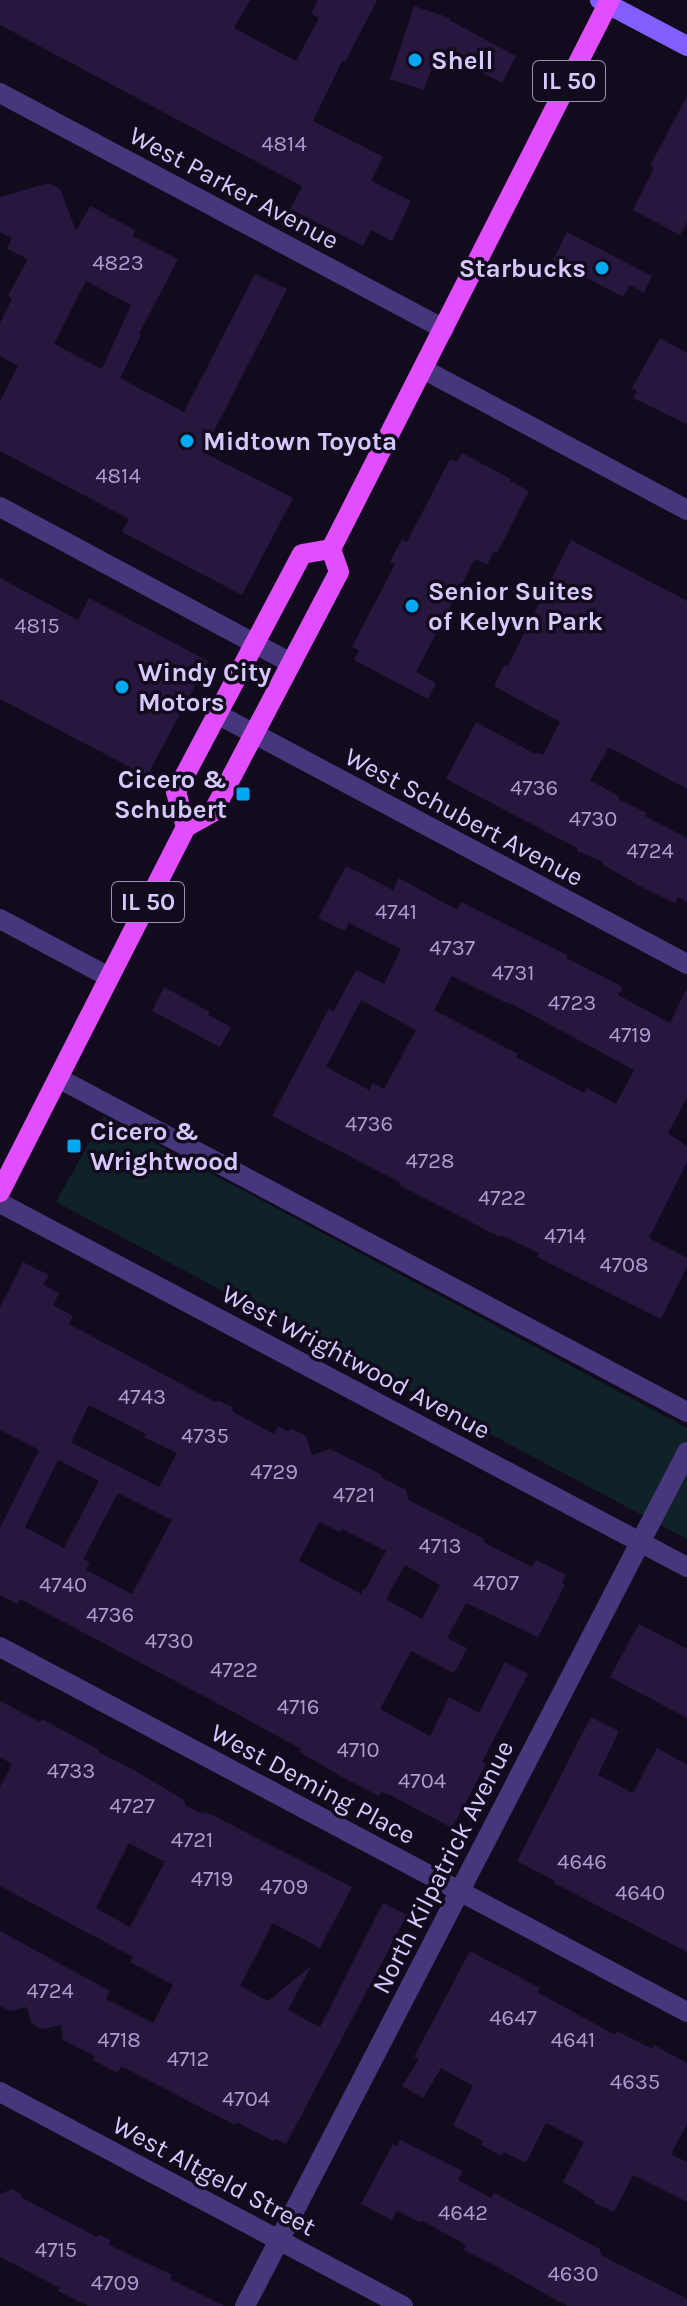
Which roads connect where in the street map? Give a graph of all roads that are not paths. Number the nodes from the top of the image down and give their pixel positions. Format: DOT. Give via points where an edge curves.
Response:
graph roads {
  1 [pos="606,1"];
  2 [pos="687,46"];
  3 [pos="0,93"];
  4 [pos="444,329"];
  5 [pos="423,369"];
  6 [pos="0,507"];
  7 [pos="687,510"];
  8 [pos="331,549"];
  9 [pos="255,643"];
  10 [pos="291,663"];
  11 [pos="217,714"];
  12 [pos="254,734"];
  13 [pos="186,827"];
  14 [pos="0,919"];
  15 [pos="687,964"];
  16 [pos="109,977"];
  17 [pos="58,1078"];
  18 [pos="0,1192"];
  19 [pos="0,1203"];
  20 [pos="687,1412"];
  21 [pos="687,1452"];
  22 [pos="640,1542"];
  23 [pos="687,1567"];
  24 [pos="0,1647"];
  25 [pos="459,1891"];
  26 [pos="687,2012"];
  27 [pos="0,2092"];
  28 [pos="279,2240"];
  29 [pos="245,2306"];
  30 [pos="403,2306"];
  1 -- 2 [label="main road"];
  1 -- 4 [label="main road, IL 50"];
  3 -- 4 [label="street, West Parker Avenue"];
  4 -- 5 [label="main road, IL 50"];
  5 -- 7 [label="street"];
  5 -- 8 [label="main road, IL 50"];
  6 -- 9 [label="street"];
  8 -- 9 [label="main road" via="302,554"];
  8 -- 10 [label="main road, IL 50" via="339,572"];
  9 -- 10 [label="street"];
  9 -- 11 [label="main road"];
  10 -- 12 [label="main road, IL 50"];
  11 -- 12 [label="street, West Schubert Avenue"];
  11 -- 13 [label="main road" via="176,792"];
  12 -- 13 [label="main road, IL 50" via="213,812"];
  12 -- 15 [label="street, West Schubert Avenue"];
  13 -- 16 [label="main road, IL 50"];
  14 -- 16 [label="street"];
  16 -- 17 [label="main road, IL 50"];
  17 -- 18 [label="main road, IL 50"];
  17 -- 20 [label="street"];
  19 -- 22 [label="street, West Wrightwood Avenue"];
  21 -- 22 [label="street, North Kilpatrick Avenue"];
  22 -- 23 [label="street, West Wrightwood Avenue"];
  22 -- 25 [label="street, North Kilpatrick Avenue"];
  24 -- 25 [label="street, West Deming Place"];
  25 -- 26 [label="street, West Deming Place"];
  25 -- 28 [label="street, North Kilpatrick Avenue"];
  27 -- 28 [label="street, West Altgeld Street"];
  28 -- 29 [label="street, North Kilpatrick Avenue"];
  28 -- 30 [label="street, West Altgeld Street"];
}
